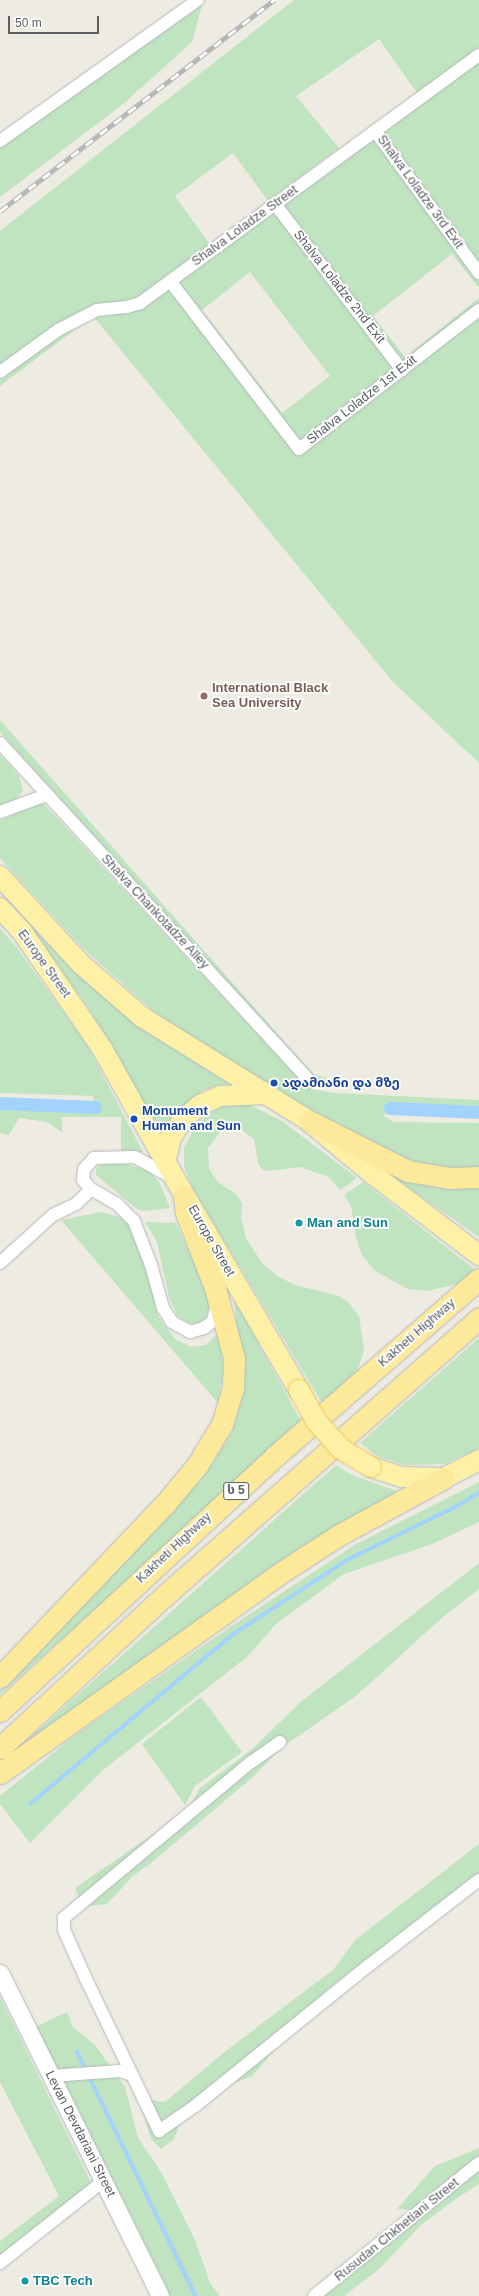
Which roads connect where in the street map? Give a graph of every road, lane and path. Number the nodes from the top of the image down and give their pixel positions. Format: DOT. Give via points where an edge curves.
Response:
graph roads {
  1 [pos="198,0"];
  2 [pos="479,54"];
  3 [pos="375,131"];
  4 [pos="0,141"];
  5 [pos="275,204"];
  6 [pos="479,273"];
  7 [pos="170,281"];
  8 [pos="479,310"];
  9 [pos="402,370"];
  10 [pos="0,372"];
  11 [pos="0,743"];
  12 [pos="47,795"];
  13 [pos="0,812"];
  14 [pos="0,876"];
  15 [pos="0,908"];
  16 [pos="310,1081"];
  17 [pos="268,1094"];
  18 [pos="309,1121"];
  19 [pos="166,1159"];
  20 [pos="479,1177"];
  21 [pos="180,1187"];
  22 [pos="91,1189"];
  23 [pos="472,1249"];
  24 [pos="0,1263"];
  25 [pos="479,1279"];
  26 [pos="218,1301"];
  27 [pos="479,1318"];
  28 [pos="479,1460"];
  29 [pos="444,1478"];
  30 [pos="0,1677"];
  31 [pos="0,1711"];
  32 [pos="280,1742"];
  33 [pos="0,1748"];
  34 [pos="0,1773"];
  35 [pos="479,1880"];
  36 [pos="0,1973"];
  37 [pos="5,1996"];
  38 [pos="51,2076"];
  39 [pos="132,2076"];
  40 [pos="479,2163"];
  41 [pos="103,2181"];
  42 [pos="0,2263"];
  43 [pos="160,2296"];
  44 [pos="314,2296"];
  1 -- 4 [label="street"];
  2 -- 3 [label="street, Shalva Loladze Street"];
  3 -- 5 [label="street, Shalva Loladze Street"];
  3 -- 6 [label="street, Shalva Loladze 3rd Exit"];
  5 -- 7 [label="street, Shalva Loladze Street"];
  5 -- 9 [label="street, Shalva Loladze 2nd Exit"];
  7 -- 9 [label="street, Shalva Loladze 1st Exit" via="299,449"];
  7 -- 10 [label="street, Shalva Loladze Street" via="140,303 97,310 58,330"];
  8 -- 9 [label="street, Shalva Loladze 1st Exit"];
  11 -- 12 [label="street, Shalva Chankotadze Alley"];
  12 -- 13 [label="street"];
  12 -- 16 [label="street, Shalva Chankotadze Alley"];
  14 -- 17 [label="main road, Europe Street" via="81,964 142,1017"];
  15 -- 19 [label="main road, Europe Street" via="23,934 103,1050"];
  17 -- 18 [label="main road, Europe Street"];
  17 -- 19 [label="main road" via="220,1096 200,1105 183,1119 175,1132"];
  18 -- 20 [label="highway" via="408,1171 450,1178"];
  18 -- 23 [label="main road, Europe Street" via="370,1172"];
  19 -- 21 [label="main road, Europe Street"];
  21 -- 22 [label="street" via="135,1158 94,1158 84,1169 83,1180"];
  21 -- 26 [label="highway" via="186,1213"];
  21 -- 29 [label="main road, Europe Street, bridge" via="316,1421 341,1449 371,1467 402,1477"];
  22 -- 24 [label="street" via="76,1204 53,1215"];
  22 -- 26 [label="street" via="117,1204 134,1221 151,1265 163,1308 172,1322 190,1332 204,1328 213,1321"];
  25 -- 31 [label="highway, Kakheti Highway / ს 5" via="274,1457"];
  26 -- 30 [label="highway" via="234,1358 233,1388 222,1424 198,1464 164,1505"];
  27 -- 33 [label="highway, ს 5" via="169,1592"];
  28 -- 29 [label="main road, Europe Street"];
  29 -- 34 [label="highway" via="339,1535 282,1572"];
  32 -- 39 [label="street" via="251,1762 64,1918 64,1930"];
  35 -- 39 [label="street" via="195,2106 159,2131"];
  36 -- 37 [label="main road, Levan Devdariani Street"];
  37 -- 38 [label="main road, Levan Devdariani Street"];
  38 -- 39 [label="street" via="120,2071"];
  38 -- 41 [label="main road, Levan Devdariani Street"];
  40 -- 44 [label="street, Rusudan Chkhetiani Street"];
  41 -- 42 [label="street"];
  41 -- 43 [label="main road, Levan Devdariani Street"];
}
